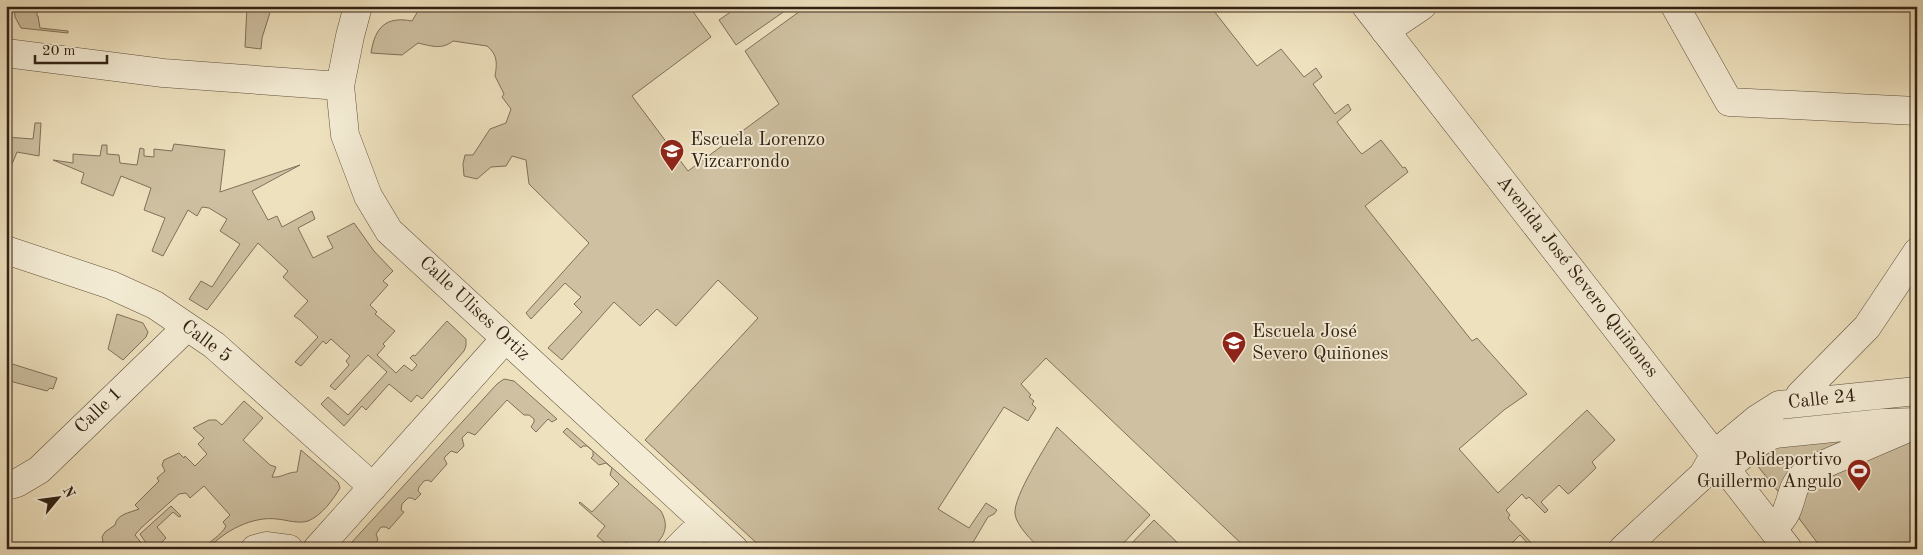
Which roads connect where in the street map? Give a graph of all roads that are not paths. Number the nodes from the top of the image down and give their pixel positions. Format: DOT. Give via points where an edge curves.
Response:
graph roads {
  1 [pos="358,6"];
  2 [pos="1366,6"];
  3 [pos="1422,6"];
  4 [pos="1675,6"];
  5 [pos="1385,31"];
  6 [pos="6,54"];
  7 [pos="340,86"];
  8 [pos="1917,112"];
  9 [pos="6,250"];
  10 [pos="1917,252"];
  11 [pos="187,327"];
  12 [pos="505,339"];
  13 [pos="1917,391"];
  14 [pos="1800,395"];
  15 [pos="1917,424"];
  16 [pos="1720,461"];
  17 [pos="6,486"];
  18 [pos="373,487"];
  19 [pos="704,522"];
  20 [pos="1781,539"];
  21 [pos="255,549"];
  22 [pos="289,549"];
  23 [pos="317,549"];
  24 [pos="677,549"];
  25 [pos="734,549"];
  26 [pos="1623,549"];
  1 -- 7 [label="street, Calle Ulises Ortiz"];
  2 -- 5 [label="street, Avenida José Severo Quiñones"];
  3 -- 5 [label="street"];
  4 -- 8 [label="street" via="1729,102"];
  5 -- 16 [label="street, Avenida José Severo Quiñones"];
  6 -- 7 [label="street" via="163,73"];
  7 -- 12 [label="street, Calle Ulises Ortiz" via="345,135 368,196 389,231"];
  9 -- 11 [label="street, Calle 5" via="111,285 155,305"];
  10 -- 14 [label="street" via="1867,327"];
  11 -- 17 [label="street, Calle 1" via="39,470"];
  11 -- 18 [label="street, Calle 5" via="214,345"];
  12 -- 18 [label="street"];
  12 -- 19 [label="street, Calle Ulises Ortiz"];
  13 -- 16 [label="street, Calle 24" via="1779,405 1757,419"];
  15 -- 16 [label="street" via="1874,424 1776,434"];
  15 -- 20 [label="street" via="1808,472 1798,480 1792,491"];
  16 -- 20 [label="street, Avenida José Severo Quiñones"];
  16 -- 26 [label="street"];
  18 -- 23 [label="street"];
  19 -- 24 [label="street"];
  19 -- 25 [label="street, Calle Ulises Ortiz"];
  21 -- 22 [label="street" via="266,546"];
}
